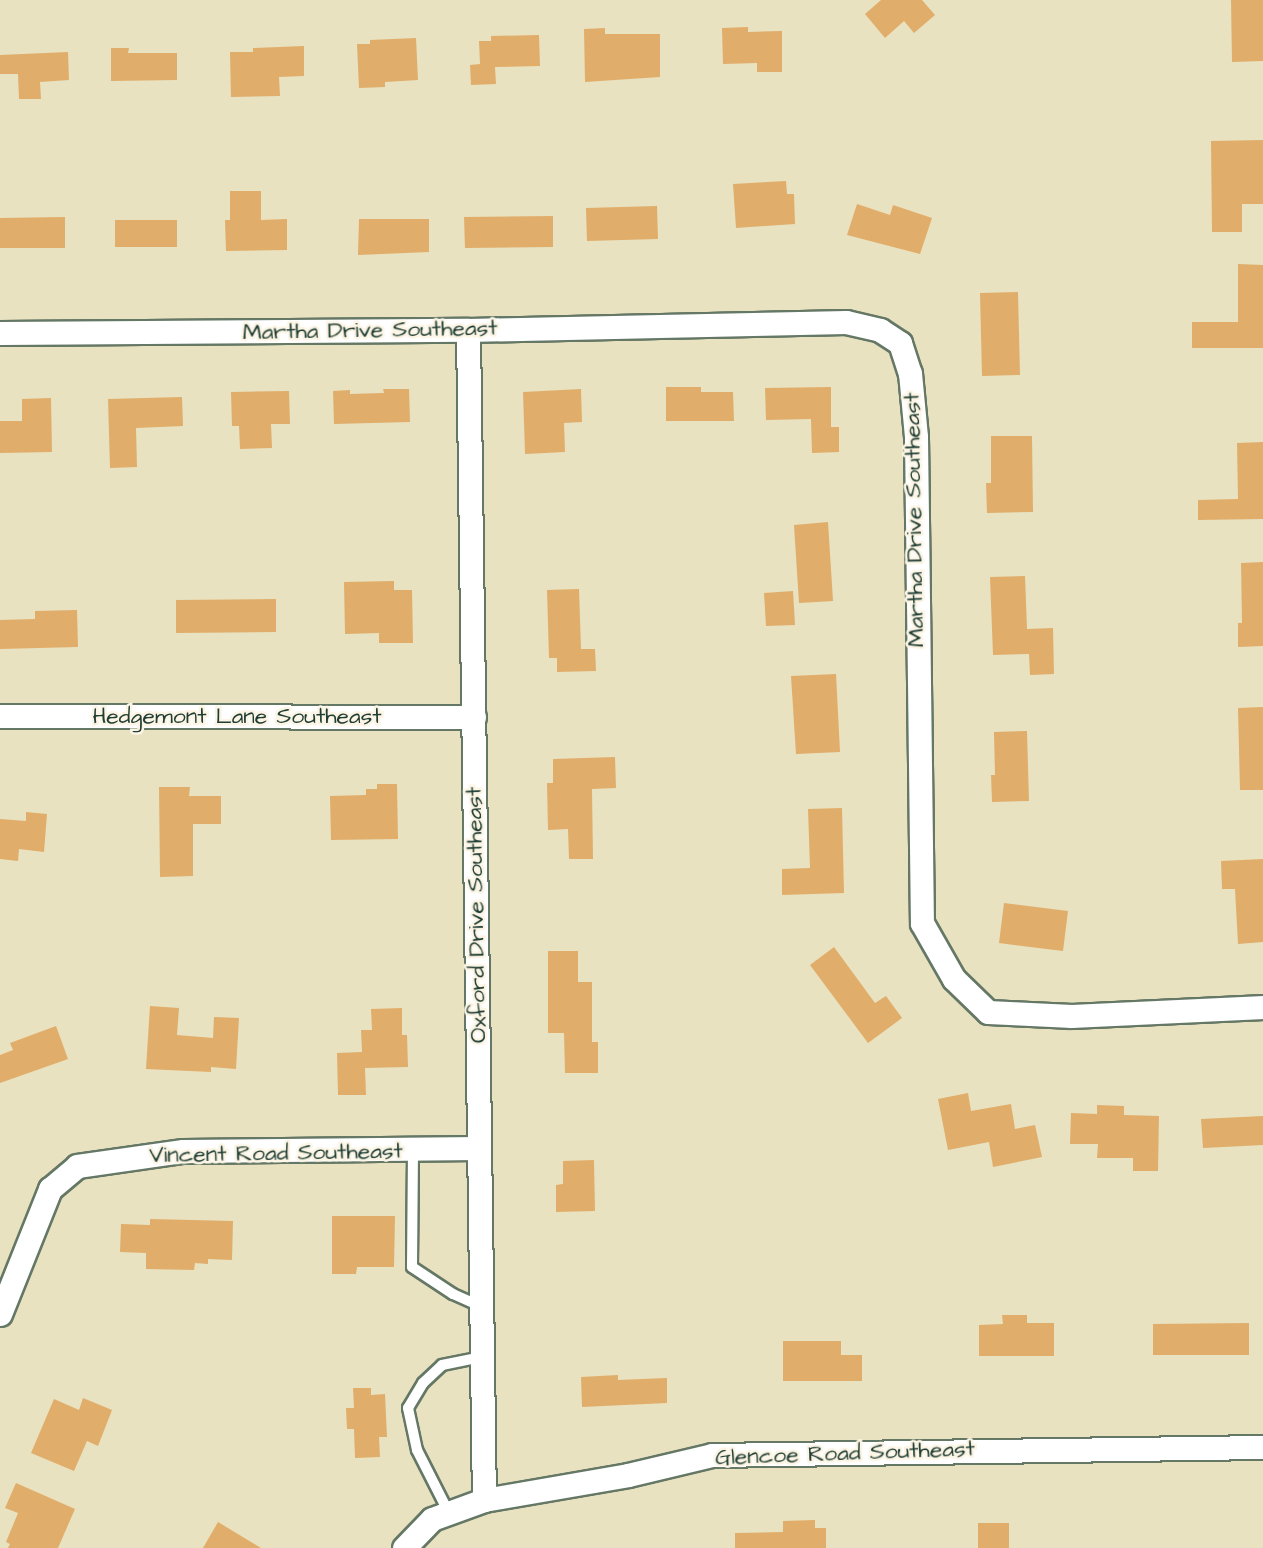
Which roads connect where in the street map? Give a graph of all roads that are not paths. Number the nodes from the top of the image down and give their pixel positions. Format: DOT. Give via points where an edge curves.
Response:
graph roads {
  1 [pos="468,330"];
  2 [pos="0,333"];
  3 [pos="0,716"];
  4 [pos="474,717"];
  5 [pos="1263,1007"];
  6 [pos="479,1148"];
  7 [pos="413,1151"];
  8 [pos="482,1307"];
  9 [pos="0,1314"];
  10 [pos="482,1357"];
  11 [pos="1263,1447"];
  12 [pos="484,1500"];
  13 [pos="449,1513"];
  14 [pos="404,1548"];
  1 -- 2 [label="street, Martha Drive Southeast"];
  1 -- 4 [label="street, Oxford Drive Southeast"];
  1 -- 5 [label="street, Martha Drive Southeast" via="846,322 880,330 900,343 910,373 916,437 922,923 954,979 988,1012 1072,1016"];
  3 -- 4 [label="street, Hedgemont Lane Southeast"];
  4 -- 6 [label="street, Oxford Drive Southeast"];
  6 -- 7 [label="street, Vincent Road Southeast"];
  6 -- 8 [label="street, Oxford Drive Southeast"];
  7 -- 8 [label="lane" via="412,1267"];
  7 -- 9 [label="street, Vincent Road Southeast" via="183,1151 77,1166 50,1189"];
  8 -- 10 [label="street, Oxford Drive Southeast"];
  10 -- 12 [label="street, Oxford Drive Southeast"];
  10 -- 13 [label="lane" via="442,1365 423,1383 408,1408 417,1450"];
  11 -- 12 [label="street, Glencoe Road Southeast" via="712,1455"];
  12 -- 13 [label="street, Glencoe Road Southeast"];
  13 -- 14 [label="street, Glencoe Road Southeast" via="432,1519"];
}
